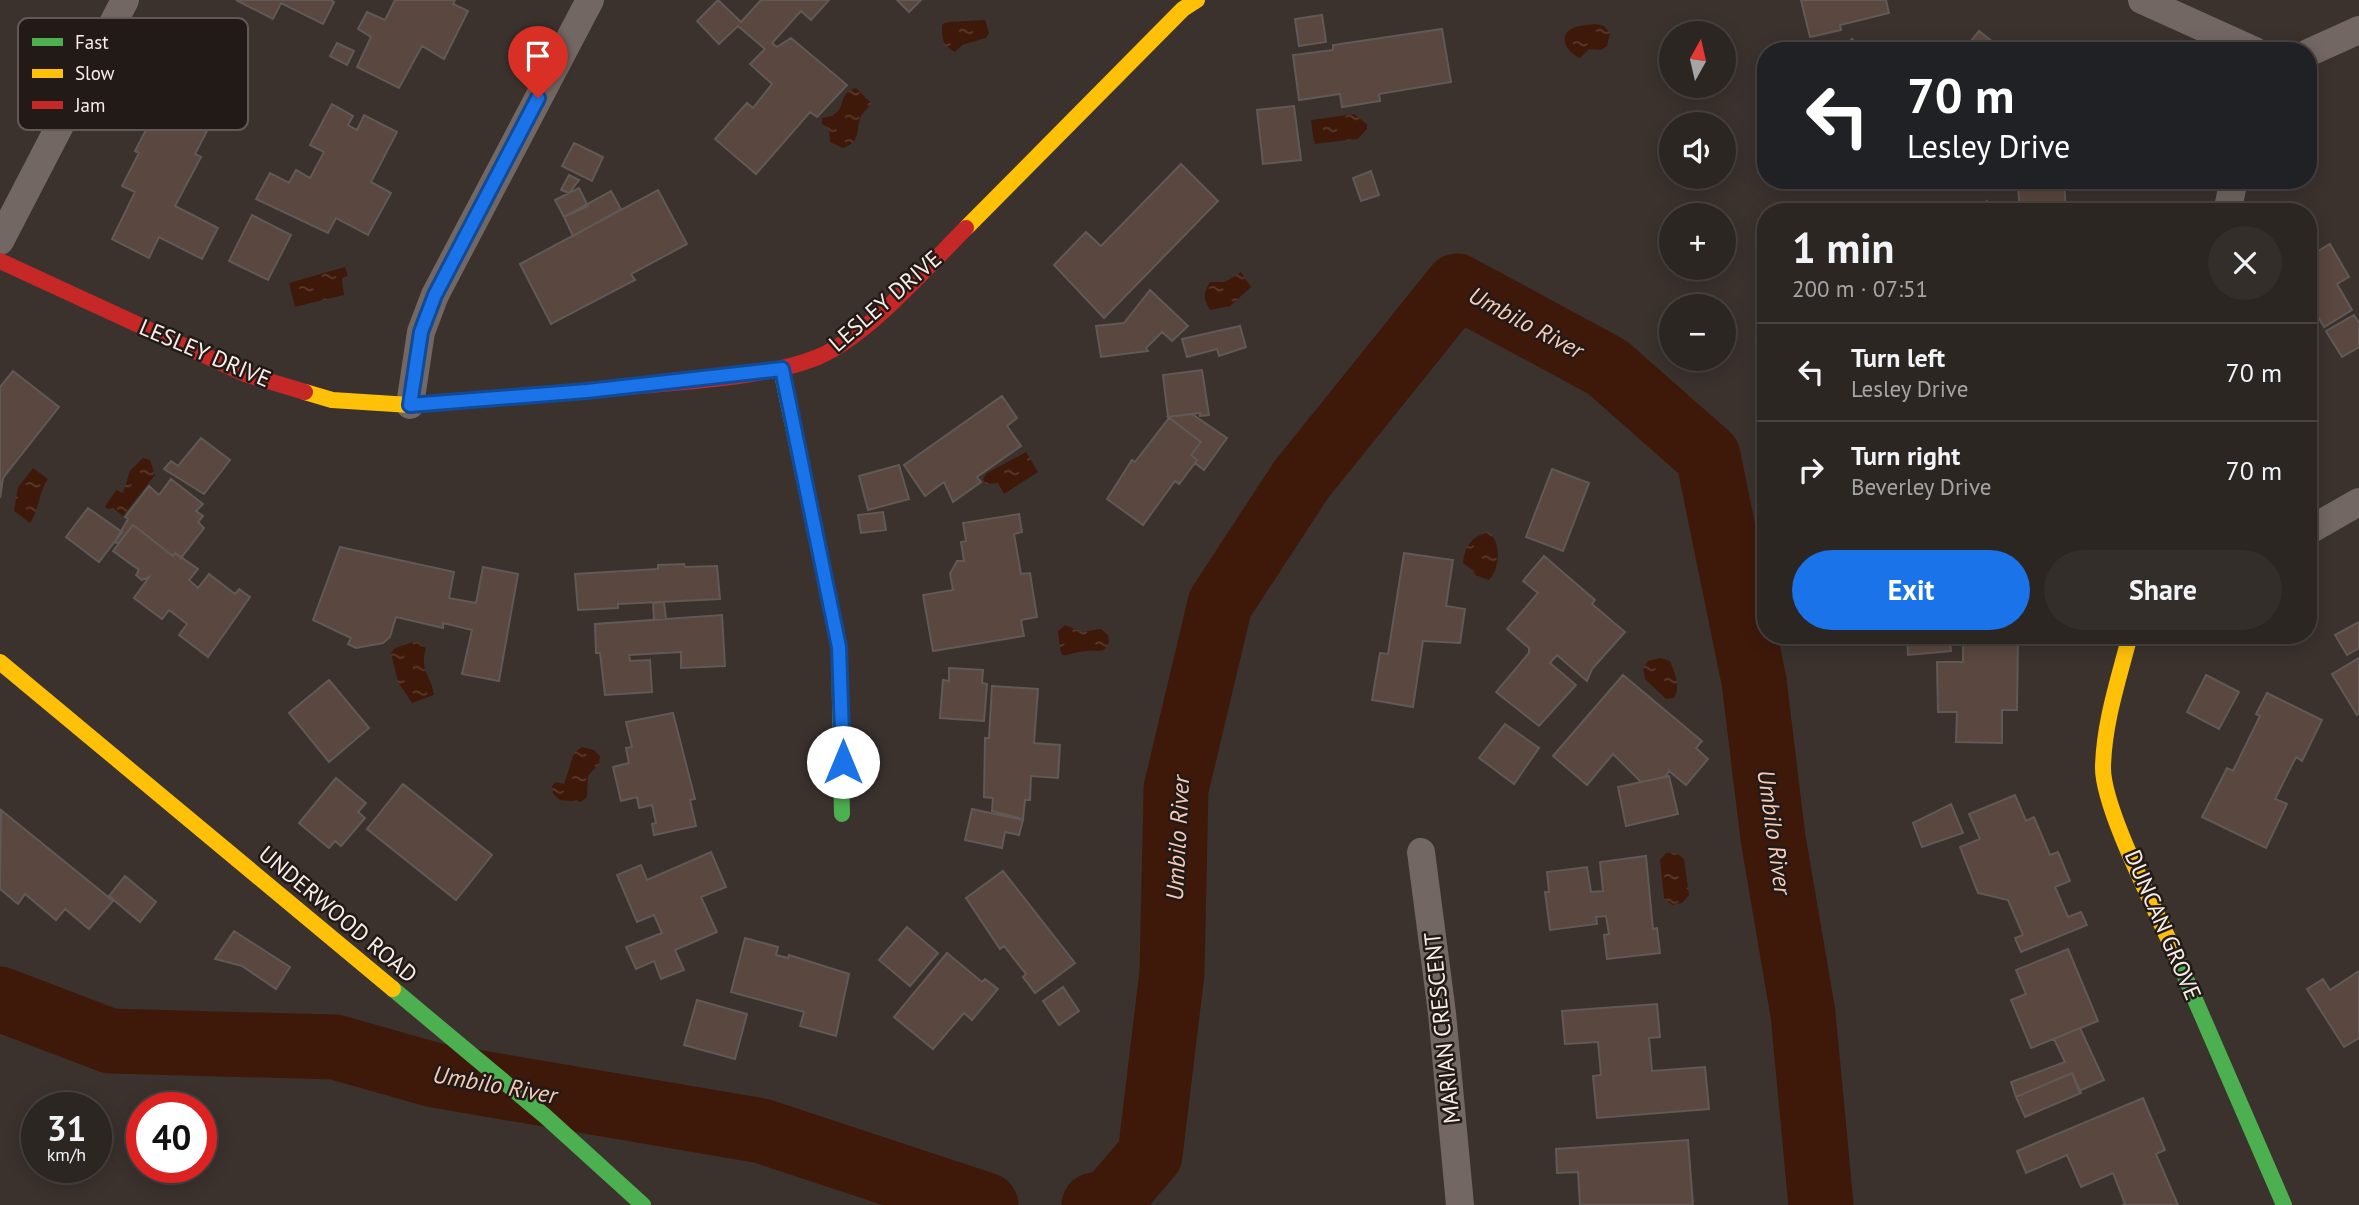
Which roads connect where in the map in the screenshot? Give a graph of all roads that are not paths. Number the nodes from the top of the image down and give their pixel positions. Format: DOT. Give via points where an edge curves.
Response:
graph roads {
  1 [pos="125,0"];
  2 [pos="590,0"];
  3 [pos="1197,0"];
  4 [pos="2142,0"];
  5 [pos="116,18"];
  6 [pos="2359,30"];
  7 [pos="2235,42"];
  8 [pos="2317,49"];
  9 [pos="58,130"];
  10 [pos="0,241"];
  11 [pos="0,261"];
  12 [pos="782,369"];
  13 [pos="410,405"];
  14 [pos="2359,502"];
  15 [pos="2321,513"];
  16 [pos="2132,644"];
  17 [pos="0,662"];
  18 [pos="842,814"];
  19 [pos="1421,852"];
  20 [pos="643,1205"];
  21 [pos="1460,1205"];
  22 [pos="2284,1205"];
  1 -- 5 [label="street"];
  2 -- 13 [label="street" via="435,295 421,332"];
  3 -- 12 [label="street, LESLEY DRIVE" via="852,337 820,356"];
  4 -- 7 [label="street"];
  6 -- 8 [label="street"];
  9 -- 10 [label="street"];
  11 -- 13 [label="street, LESLEY DRIVE" via="245,374 332,400"];
  12 -- 13 [label="street, LESLEY DRIVE"];
  12 -- 18 [label="street" via="839,647"];
  14 -- 15 [label="street"];
  16 -- 22 [label="street, DUNCAN GROVE" via="2108,722 2103,770 2110,803"];
  17 -- 20 [label="street, UNDERWOOD ROAD" via="545,1116"];
  19 -- 21 [label="street, MARIAN CRESCENT"];
}
